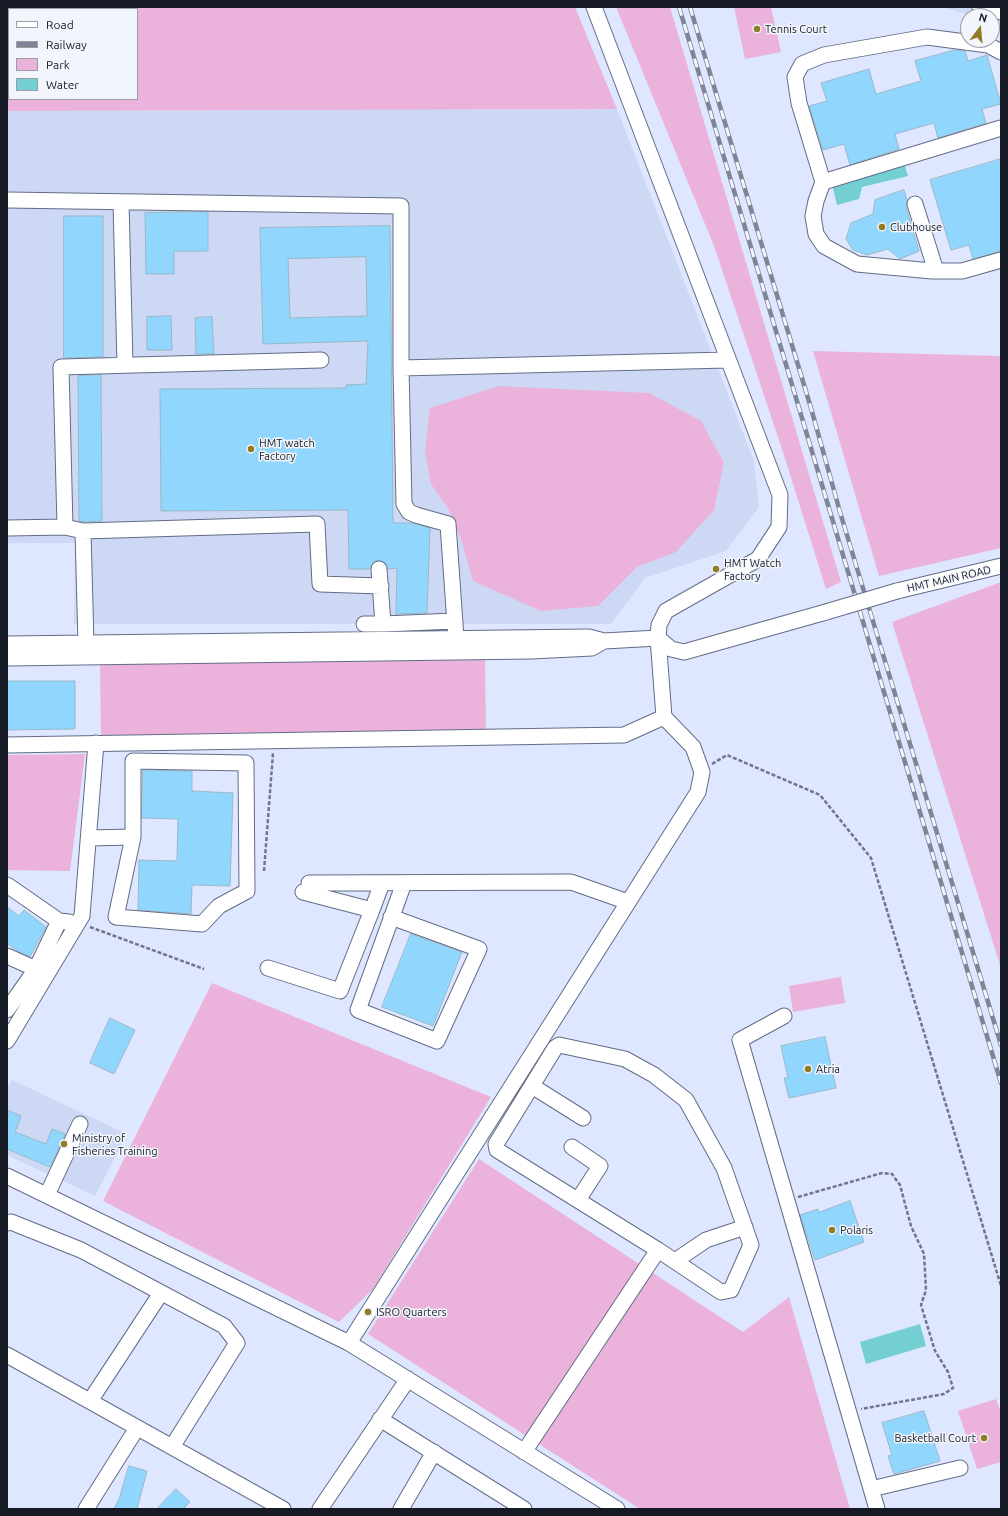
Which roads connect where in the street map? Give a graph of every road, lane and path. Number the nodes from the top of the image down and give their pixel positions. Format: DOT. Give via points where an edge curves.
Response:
graph roads {
  1 [pos="594,7"];
  2 [pos="980,7"];
  3 [pos="1001,12"];
  4 [pos="1000,54"];
  5 [pos="1001,128"];
  6 [pos="823,182"];
  7 [pos="7,200"];
  8 [pos="121,202"];
  9 [pos="915,204"];
  10 [pos="1001,260"];
  11 [pos="936,271"];
  12 [pos="321,360"];
  13 [pos="727,360"];
  14 [pos="125,365"];
  15 [pos="401,368"];
  16 [pos="65,527"];
  17 [pos="7,528"];
  18 [pos="83,531"];
  19 [pos="1001,566"];
  20 [pos="379,569"];
  21 [pos="381,586"];
  22 [pos="455,621"];
  23 [pos="364,624"];
  24 [pos="383,624"];
  25 [pos="456,638"];
  26 [pos="658,638"];
  27 [pos="604,641"];
  28 [pos="7,644"];
  29 [pos="86,644"];
  30 [pos="7,658"];
  31 [pos="664,717"];
  32 [pos="274,741"];
  33 [pos="96,743"];
  34 [pos="7,745"];
  35 [pos="702,772"];
  36 [pos="133,837"];
  37 [pos="89,838"];
  38 [pos="264,871"];
  39 [pos="382,883"];
  40 [pos="404,883"];
  41 [pos="7,885"];
  42 [pos="628,902"];
  43 [pos="372,910"];
  44 [pos="391,917"];
  45 [pos="60,921"];
  46 [pos="78,923"];
  47 [pos="7,956"];
  48 [pos="268,968"];
  49 [pos="36,969"];
  50 [pos="204,969"];
  51 [pos="7,1010"];
  52 [pos="784,1016"];
  53 [pos="7,1041"];
  54 [pos="532,1086"];
  55 [pos="583,1118"];
  56 [pos="80,1124"];
  57 [pos="572,1147"];
  58 [pos="7,1176"];
  59 [pos="47,1195"];
  60 [pos="578,1200"];
  61 [pos="786,1200"];
  62 [pos="7,1223"];
  63 [pos="745,1227"];
  64 [pos="658,1250"];
  65 [pos="675,1261"];
  66 [pos="1001,1286"];
  67 [pos="161,1293"];
  68 [pos="349,1343"];
  69 [pos="7,1355"];
  70 [pos="408,1379"];
  71 [pos="90,1401"];
  72 [pos="848,1412"];
  73 [pos="380,1419"];
  74 [pos="137,1428"];
  75 [pos="172,1447"];
  76 [pos="434,1452"];
  77 [pos="524,1452"];
  78 [pos="960,1468"];
  79 [pos="871,1489"];
  80 [pos="507,1505"];
  81 [pos="86,1509"];
  82 [pos="283,1509"];
  83 [pos="320,1509"];
  84 [pos="401,1509"];
  85 [pos="524,1509"];
  86 [pos="617,1509"];
  87 [pos="877,1509"];
  1 -- 13 [label="street"];
  2 -- 3 [label="street"];
  4 -- 6 [label="street" via="988,45 927,37 824,55 802,64 795,77 798,103"];
  5 -- 6 [label="street"];
  6 -- 11 [label="street" via="813,216 816,234 824,246 857,264"];
  7 -- 8 [label="street"];
  8 -- 14 [label="street"];
  8 -- 15 [label="street" via="401,206"];
  9 -- 11 [label="street"];
  10 -- 11 [label="street" via="962,271"];
  12 -- 14 [label="street"];
  13 -- 15 [label="street"];
  13 -- 26 [label="street" via="780,495 779,527 758,559 666,612 659,625"];
  14 -- 16 [label="street" via="61,368"];
  15 -- 22 [label="street" via="404,504 409,512 416,516 448,524"];
  16 -- 17 [label="street"];
  16 -- 18 [label="street"];
  18 -- 21 [label="street" via="317,524 320,584"];
  18 -- 29 [label="street"];
  19 -- 26 [label="street, HMT MAIN ROAD, bridge" via="897,591 684,652 671,649"];
  20 -- 21 [label="street"];
  21 -- 24 [label="street"];
  22 -- 24 [label="street"];
  22 -- 25 [label="street"];
  23 -- 24 [label="street"];
  25 -- 27 [label="street" via="589,637"];
  25 -- 29 [label="street"];
  26 -- 27 [label="street"];
  26 -- 31 [label="street"];
  27 -- 30 [label="street" via="592,648 531,652"];
  28 -- 29 [label="street"];
  31 -- 32 [label="street" via="624,735"];
  31 -- 35 [label="street" via="693,747"];
  32 -- 33 [label="street"];
  32 -- 38 [label="path"];
  33 -- 34 [label="street"];
  33 -- 37 [label="street"];
  35 -- 42 [label="street" via="698,792"];
  35 -- 66 [label="path" via="727,755 820,795 871,858"];
  36 -- 36 [label="street" via="133,761 246,763 247,891 219,906 202,924 116,917"];
  36 -- 37 [label="street"];
  37 -- 46 [label="street" via="82,916"];
  39 -- 40 [label="street"];
  39 -- 43 [label="street"];
  39 -- 43 [label="street" via="306,888"];
  40 -- 42 [label="street" via="572,882"];
  40 -- 44 [label="street"];
  41 -- 45 [label="street"];
  42 -- 68 [label="street"];
  43 -- 48 [label="street" via="340,991"];
  44 -- 44 [label="street" via="358,1010 437,1041 479,950"];
  45 -- 46 [label="street"];
  45 -- 49 [label="street"];
  46 -- 50 [label="path"];
  46 -- 53 [label="street"];
  47 -- 49 [label="street"];
  49 -- 51 [label="street"];
  52 -- 61 [label="street" via="740,1040"];
  54 -- 55 [label="street"];
  54 -- 60 [label="street" via="496,1144 496,1148"];
  54 -- 63 [label="street" via="555,1048 564,1045 625,1059 654,1074 686,1100 724,1168"];
  56 -- 59 [label="street"];
  57 -- 60 [label="street" via="600,1166"];
  58 -- 59 [label="street"];
  59 -- 68 [label="street"];
  60 -- 64 [label="street"];
  61 -- 72 [label="street"];
  61 -- 72 [label="path" via="882,1173 892,1174 900,1185 911,1226 924,1254 926,1290 921,1305 935,1351 948,1372 953,1388 944,1394"];
  62 -- 67 [label="street" via="11,1222 81,1250"];
  63 -- 65 [label="street" via="706,1240"];
  63 -- 65 [label="street" via="751,1245 731,1290 721,1292"];
  64 -- 65 [label="street"];
  64 -- 77 [label="street"];
  67 -- 71 [label="street"];
  67 -- 75 [label="street" via="224,1326 237,1343"];
  68 -- 70 [label="street"];
  69 -- 71 [label="street"];
  70 -- 73 [label="street"];
  70 -- 77 [label="street"];
  71 -- 74 [label="street"];
  72 -- 79 [label="street"];
  73 -- 76 [label="street"];
  73 -- 83 [label="street"];
  74 -- 75 [label="street"];
  74 -- 81 [label="street"];
  75 -- 82 [label="street"];
  76 -- 80 [label="street"];
  76 -- 84 [label="street"];
  77 -- 86 [label="street"];
  78 -- 79 [label="street"];
  79 -- 87 [label="street"];
  80 -- 85 [label="street"];
}
